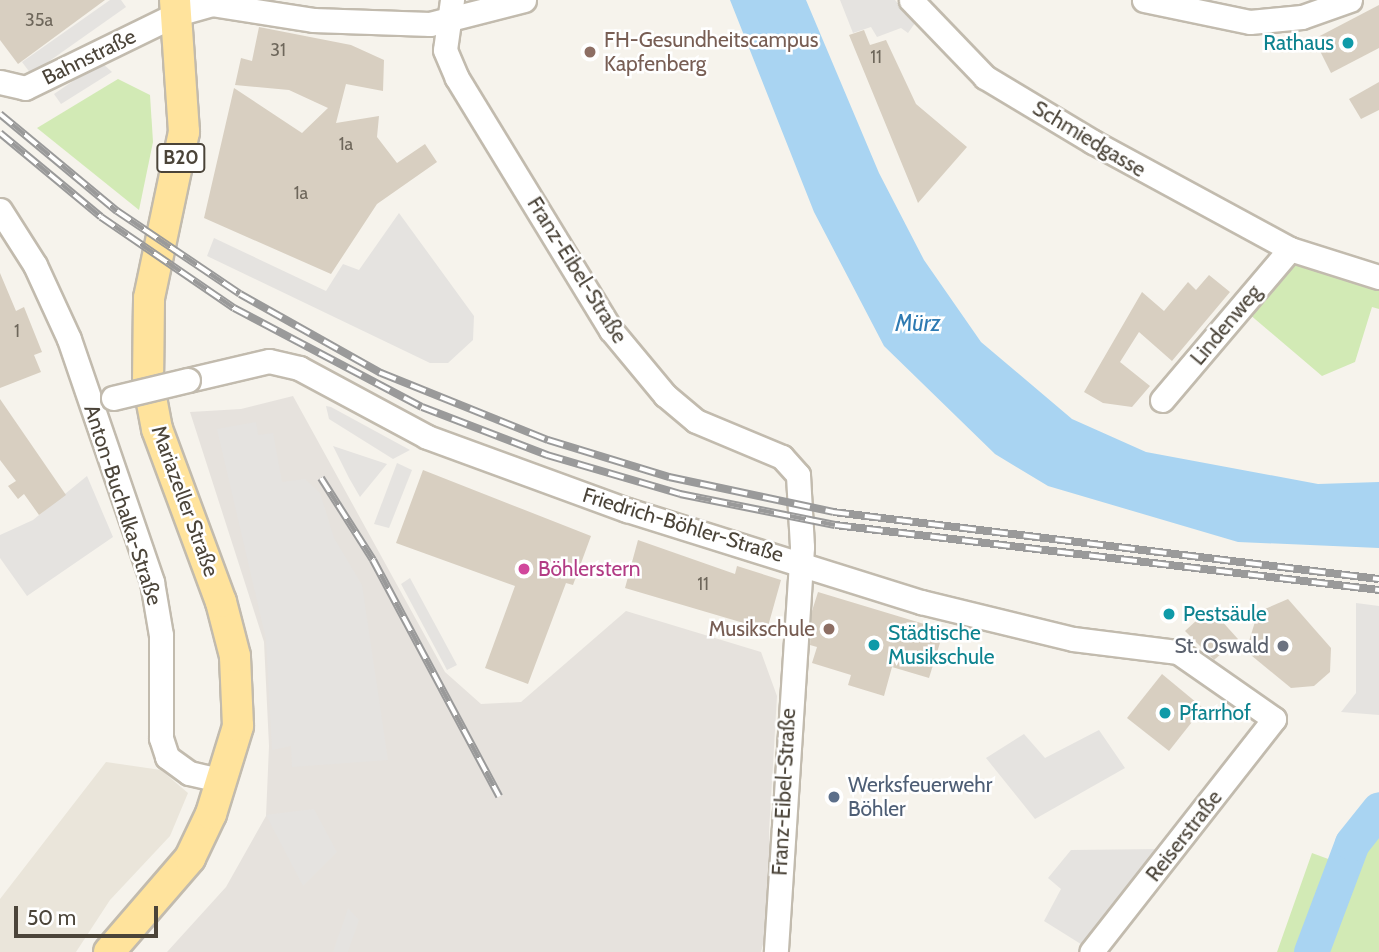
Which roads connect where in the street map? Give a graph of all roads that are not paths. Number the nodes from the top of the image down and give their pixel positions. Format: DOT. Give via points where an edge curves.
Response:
graph roads {
  1 [pos="524,0"];
  2 [pos="911,0"];
  3 [pos="1144,0"];
  4 [pos="1350,0"];
  5 [pos="176,7"];
  6 [pos="449,11"];
  7 [pos="0,82"];
  8 [pos="0,210"];
  9 [pos="1290,249"];
  10 [pos="1379,277"];
  11 [pos="1162,400"];
  12 [pos="90,403"];
  13 [pos="799,561"];
  14 [pos="1274,719"];
  15 [pos="223,781"];
  16 [pos="109,952"];
  17 [pos="776,952"];
  18 [pos="1091,952"];
  1 -- 6 [label="street, Bahnstraße"];
  2 -- 9 [label="street, Schmiedgasse" via="985,77 1171,188"];
  3 -- 4 [label="street" via="1250,22 1301,17"];
  5 -- 6 [label="street, Bahnstraße" via="221,3 313,20"];
  5 -- 7 [label="street, Bahnstraße" via="25,89"];
  5 -- 15 [label="main road, Mariazeller Straße / B20" via="184,132 149,298 148,382 157,429 221,602 235,656 238,726"];
  6 -- 13 [label="street, Franz-Eibel-Straße" via="446,50 457,78 611,330 665,395 696,421 782,457 798,475"];
  8 -- 12 [label="street, Anton-Buchalka-Straße" via="53,301"];
  9 -- 10 [label="street, Schmiedgasse"];
  9 -- 11 [label="street, Lindenweg"];
  12 -- 13 [label="street, Friedrich-Böhler-Straße, bridge" via="269,361 299,368 427,438 627,510"];
  12 -- 15 [label="street, Anton-Buchalka-Straße" via="158,608 161,738 167,757 189,773"];
  13 -- 14 [label="street, Friedrich-Böhler-Straße" via="921,602 1073,639 1178,652"];
  13 -- 17 [label="street, Franz-Eibel-Straße"];
  14 -- 18 [label="street, Reiserstraße"];
  15 -- 16 [label="main road, Mariazeller Straße / B20" via="190,858"];
}
